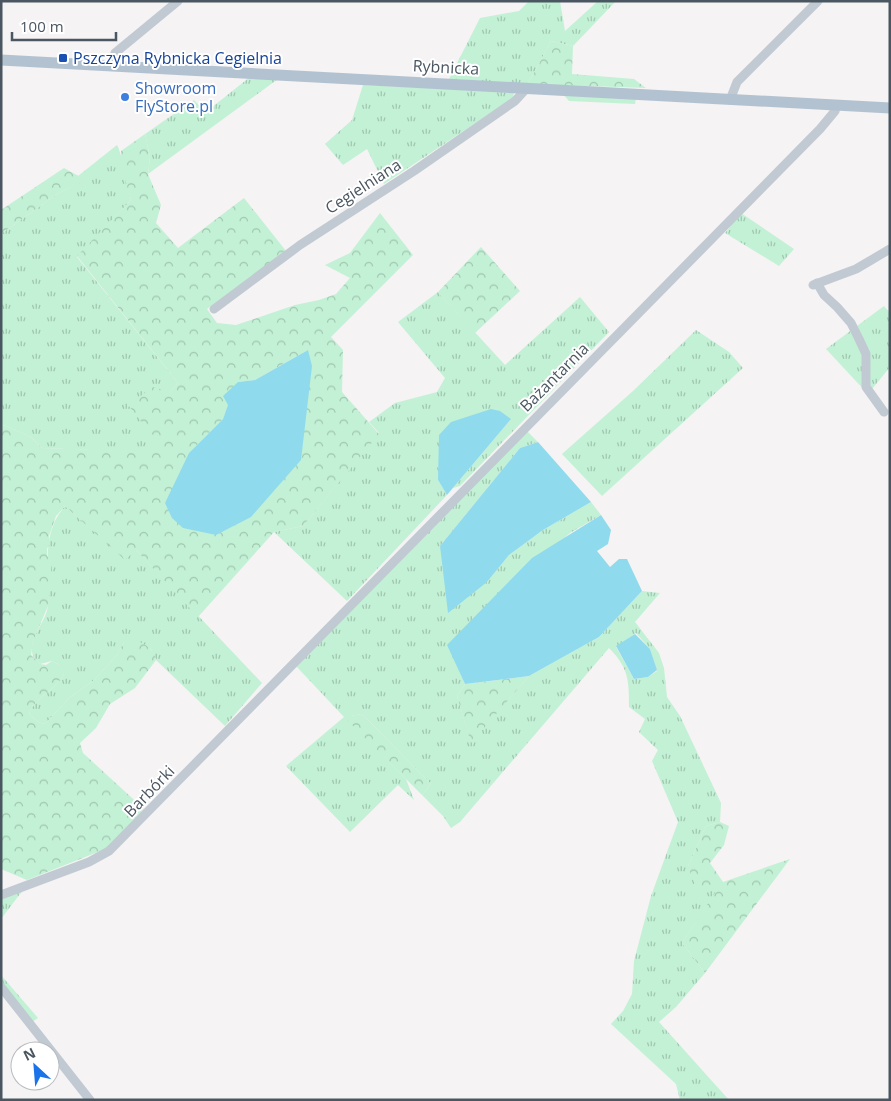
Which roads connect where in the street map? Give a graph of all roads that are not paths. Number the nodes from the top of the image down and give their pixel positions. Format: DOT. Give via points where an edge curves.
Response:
graph roads {
  1 [pos="178,1"];
  2 [pos="818,1"];
  3 [pos="1,60"];
  4 [pos="110,66"];
  5 [pos="527,88"];
  6 [pos="730,100"];
  7 [pos="836,106"];
  8 [pos="890,108"];
  9 [pos="890,249"];
  10 [pos="214,309"];
  11 [pos="884,412"];
  12 [pos="291,668"];
  13 [pos="1,895"];
  14 [pos="1,987"];
  15 [pos="90,1100"];
  1 -- 4 [label="street" via="115,53"];
  2 -- 6 [label="street" via="737,82"];
  3 -- 4 [label="main road, Rybnicka"];
  4 -- 5 [label="main road, Rybnicka"];
  5 -- 6 [label="main road, Rybnicka"];
  5 -- 10 [label="street, Cegielniana" via="515,101 300,244"];
  6 -- 7 [label="main road, Rybnicka"];
  7 -- 8 [label="main road, Rybnicka"];
  7 -- 12 [label="street, Bażantarnia" via="820,128"];
  9 -- 11 [label="street" via="856,269 814,284 851,324 866,354 866,387"];
  12 -- 13 [label="street, Barbórki" via="109,851"];
  14 -- 15 [label="street"];
}
